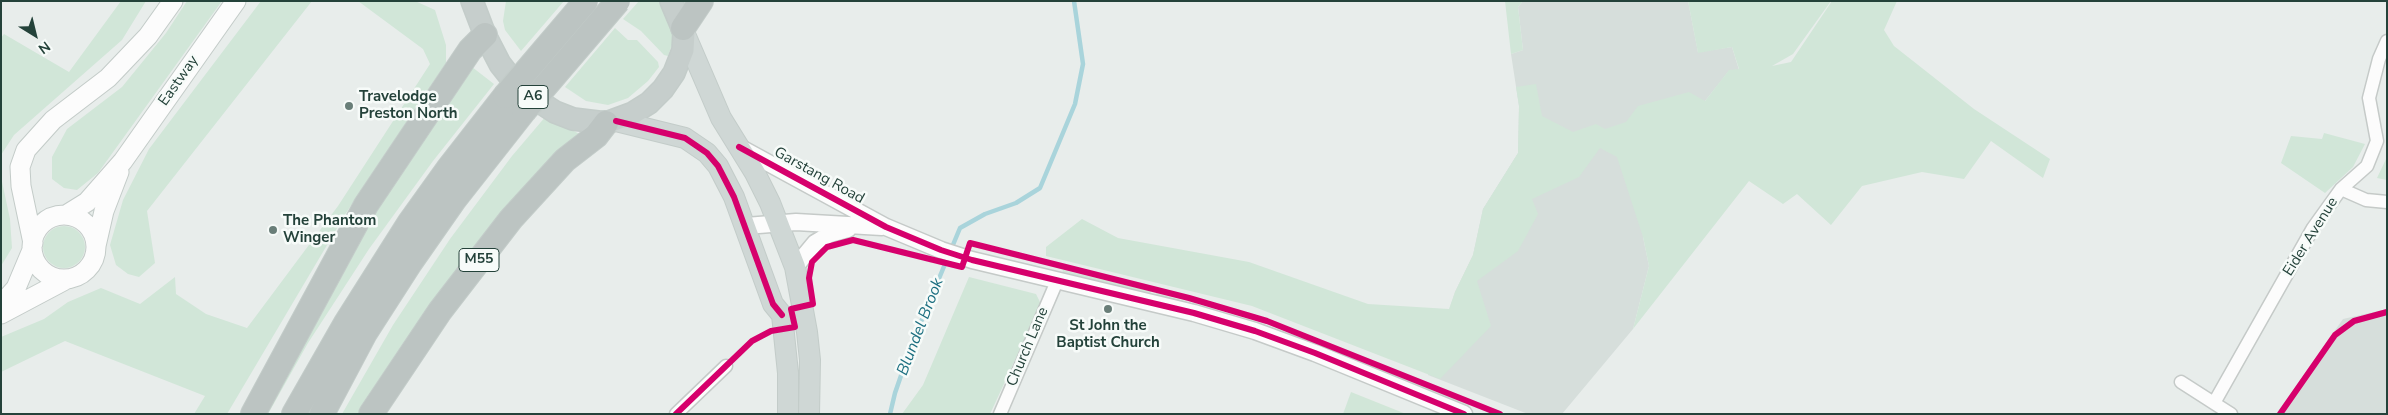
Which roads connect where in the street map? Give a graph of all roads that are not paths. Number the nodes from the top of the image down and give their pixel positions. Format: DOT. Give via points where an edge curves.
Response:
graph roads {
  1 [pos="173,1"];
  2 [pos="236,1"];
  3 [pos="472,1"];
  4 [pos="488,1"];
  5 [pos="586,1"];
  6 [pos="618,1"];
  7 [pos="671,1"];
  8 [pos="701,1"];
  9 [pos="482,28"];
  10 [pos="683,30"];
  11 [pos="2387,41"];
  12 [pos="611,122"];
  13 [pos="739,147"];
  14 [pos="123,161"];
  15 [pos="21,186"];
  16 [pos="2341,189"];
  17 [pos="2387,202"];
  18 [pos="63,215"];
  19 [pos="410,222"];
  20 [pos="779,224"];
  21 [pos="746,226"];
  22 [pos="878,226"];
  23 [pos="33,247"];
  24 [pos="96,247"];
  25 [pos="794,267"];
  26 [pos="68,279"];
  27 [pos="1057,280"];
  28 [pos="1,305"];
  29 [pos="1,314"];
  30 [pos="726,366"];
  31 [pos="2181,382"];
  32 [pos="2214,403"];
  33 [pos="253,414"];
  34 [pos="280,414"];
  35 [pos="294,414"];
  36 [pos="322,414"];
  37 [pos="371,414"];
  38 [pos="676,414"];
  39 [pos="788,414"];
  40 [pos="809,414"];
  41 [pos="1000,414"];
  42 [pos="1464,414"];
  43 [pos="2231,414"];
  1 -- 15 [label="main road" via="148,36 108,78 53,120 26,150 20,167"];
  2 -- 14 [label="main road, Eastway"];
  3 -- 9 [label="highway, A6"];
  4 -- 9 [label="highway"];
  5 -- 19 [label="highway, bridge" via="505,96"];
  6 -- 36 [label="highway, bridge" via="524,111 454,200 365,333"];
  7 -- 10 [label="highway"];
  8 -- 10 [label="highway"];
  9 -- 12 [label="highway, A6" via="500,64 526,93 555,112 573,119"];
  9 -- 33 [label="highway" via="366,205"];
  10 -- 12 [label="highway" via="679,62 663,89 649,103"];
  10 -- 13 [label="main road" via="717,110"];
  11 -- 16 [label="street, Eider Avenue" via="2378,59 2369,98 2377,141 2367,166"];
  12 -- 21 [label="main road, A6" via="685,138 707,153 727,183"];
  12 -- 37 [label="highway, M55" via="565,160 511,220 440,311"];
  13 -- 20 [label="main road"];
  13 -- 22 [label="street, Garstang Road"];
  14 -- 18 [label="main road, Eastway" via="87,202"];
  14 -- 24 [label="main road, Eastway" via="104,211"];
  15 -- 18 [label="main road" via="48,213"];
  15 -- 23 [label="main road"];
  16 -- 17 [label="street" via="2366,200"];
  16 -- 32 [label="street, Eider Avenue" via="2313,228"];
  18 -- 23 [label="main road" via="44,222 36,232"];
  18 -- 24 [label="main road" via="78,218 87,225 94,235"];
  19 -- 34 [label="highway" via="362,271"];
  19 -- 35 [label="highway" via="346,322"];
  20 -- 21 [label="street, Garstang Road"];
  20 -- 22 [label="street, Garstang Road"];
  20 -- 25 [label="main road"];
  21 -- 39 [label="main road, A6" via="773,304 782,315"];
  22 -- 25 [label="street" via="840,231 821,238"];
  22 -- 27 [label="street, Garstang Road" via="958,256"];
  23 -- 26 [label="main road" via="37,264 47,274"];
  23 -- 28 [label="main road" via="16,288"];
  24 -- 26 [label="main road" via="94,260 88,268"];
  25 -- 40 [label="main road" via="810,360"];
  26 -- 29 [label="main road"];
  27 -- 41 [label="street, Church Lane"];
  27 -- 42 [label="street, Garstang Road" via="1254,331"];
  30 -- 38 [label="street"];
  31 -- 32 [label="street"];
  32 -- 43 [label="street"];
}
